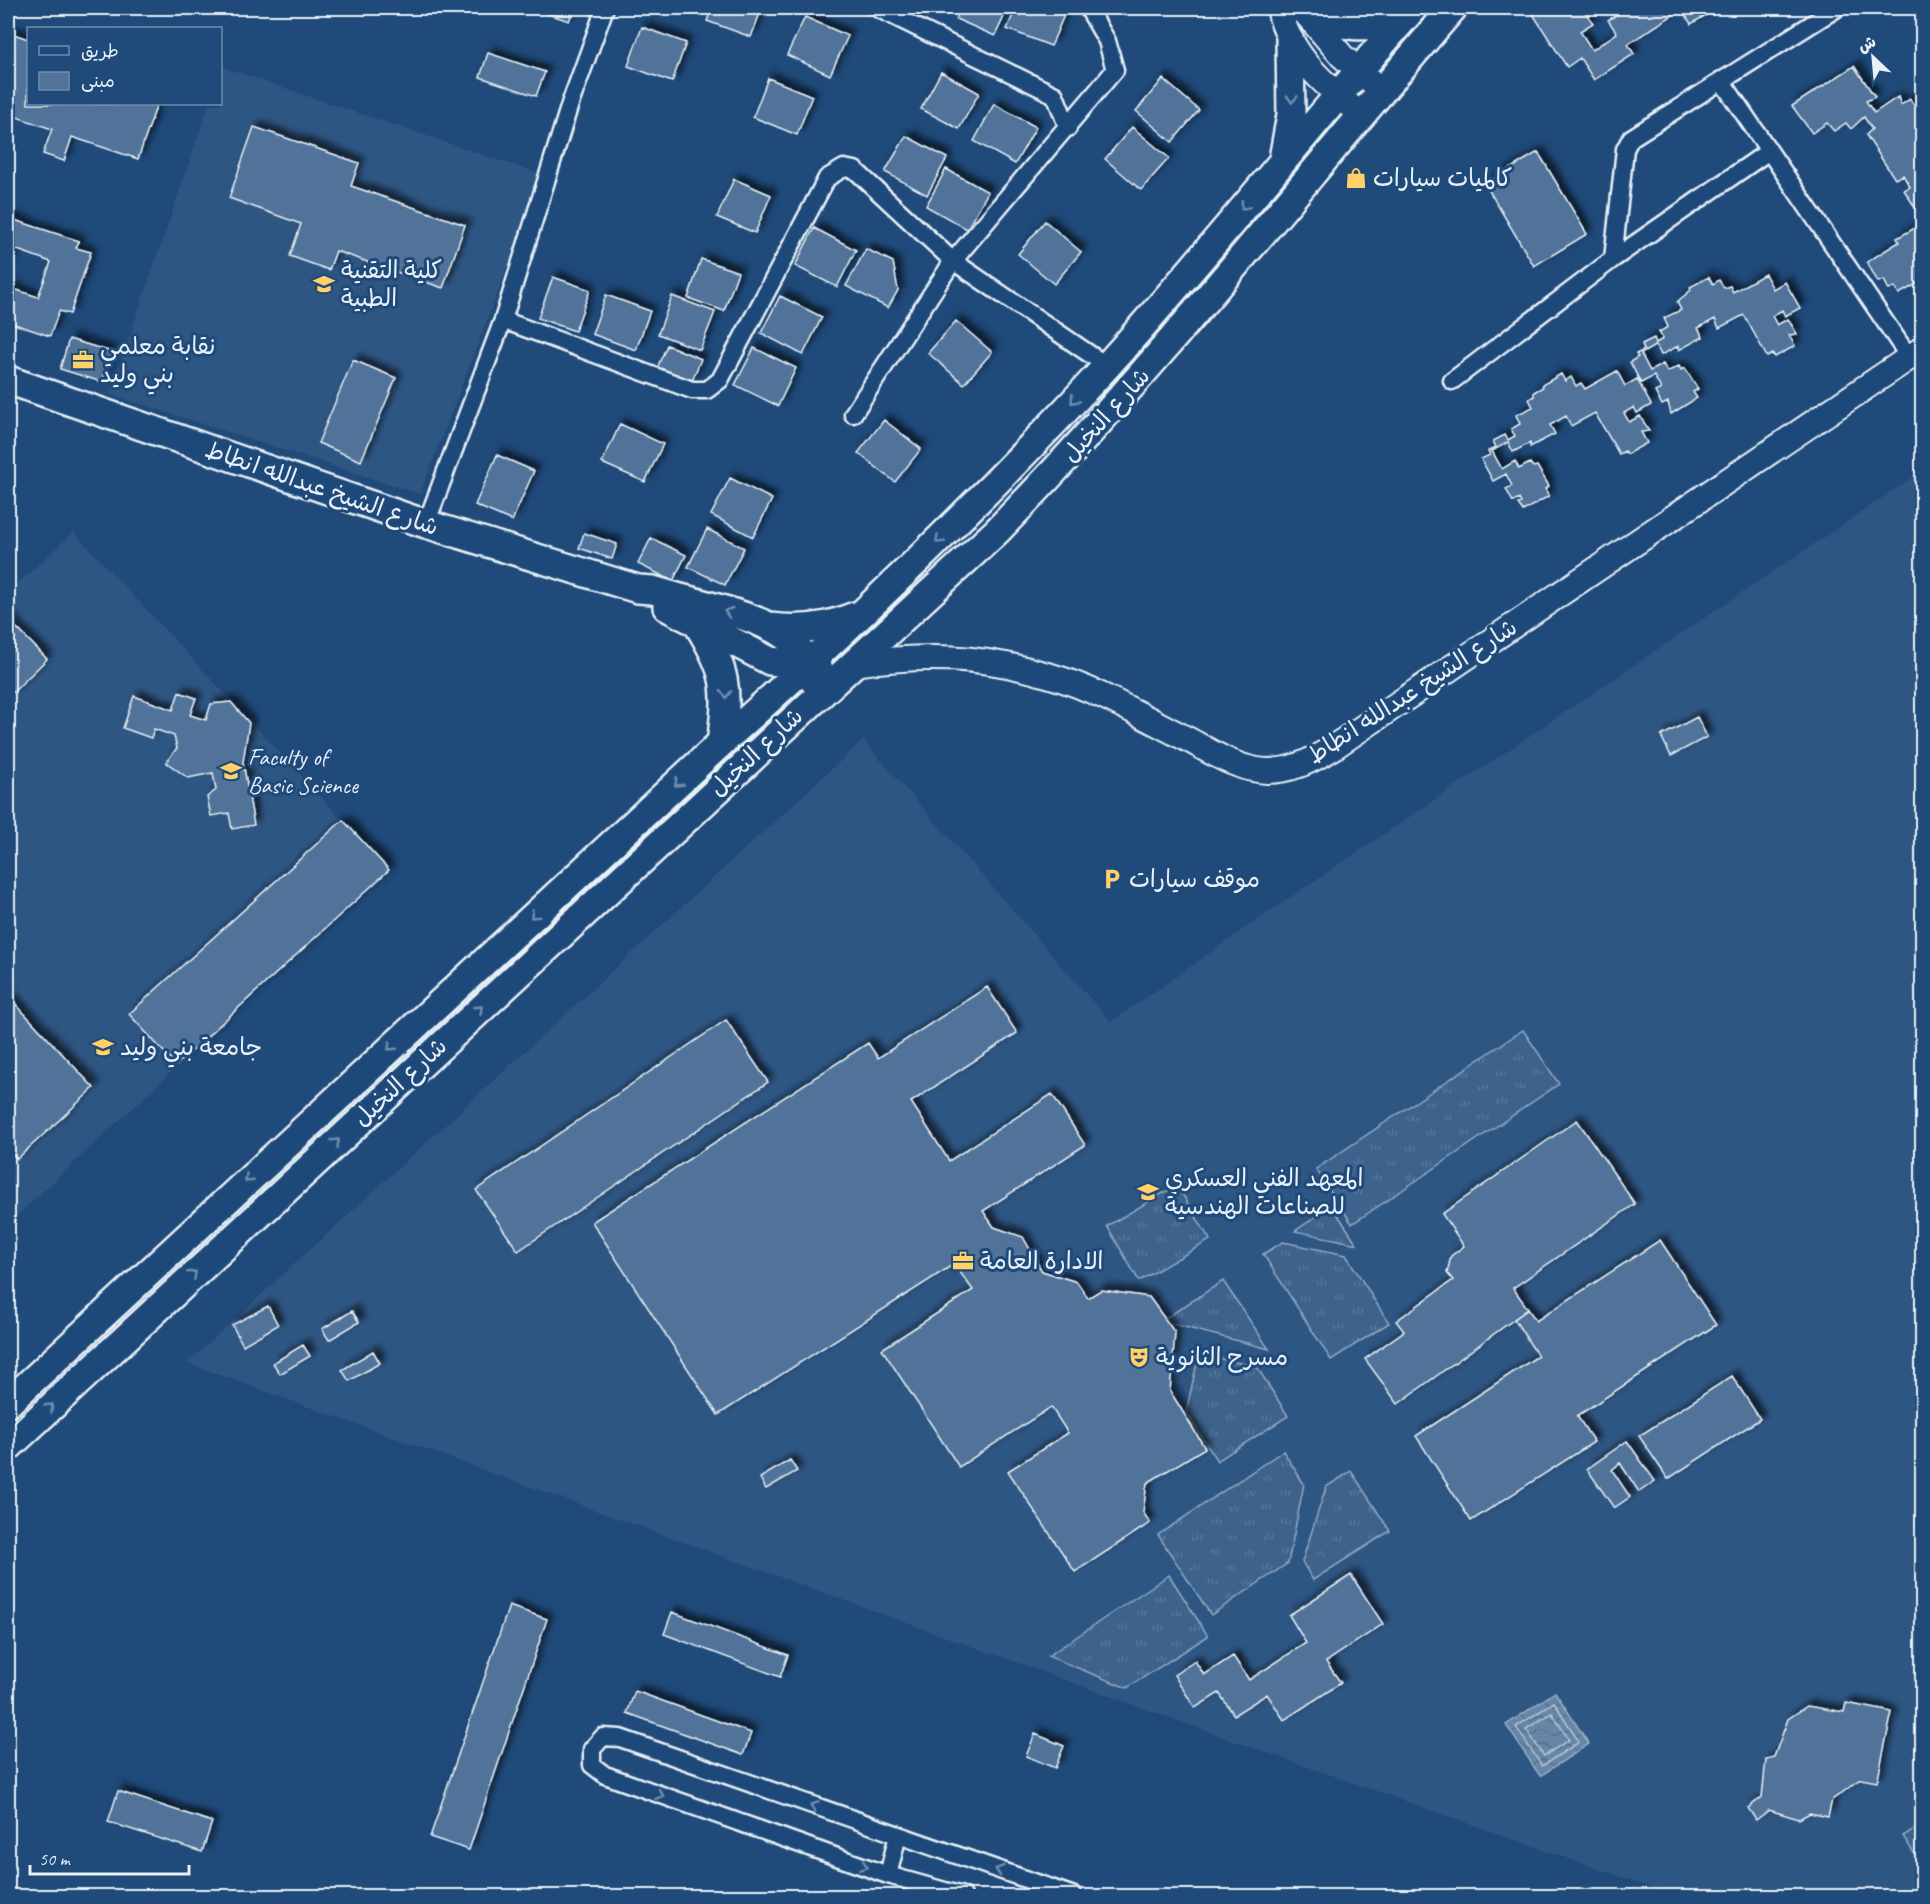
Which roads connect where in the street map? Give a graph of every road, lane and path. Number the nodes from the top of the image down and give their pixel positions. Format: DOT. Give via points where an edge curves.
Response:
graph roads {
  1 [pos="605,8"];
  2 [pos="877,8"];
  3 [pos="1088,8"];
  4 [pos="1294,8"];
  5 [pos="1453,8"];
  6 [pos="1837,8"];
  7 [pos="1410,11"];
  8 [pos="1290,41"];
  9 [pos="1359,72"];
  10 [pos="1721,80"];
  11 [pos="1381,90"];
  12 [pos="1339,96"];
  13 [pos="1361,115"];
  14 [pos="1068,128"];
  15 [pos="1769,152"];
  16 [pos="1282,161"];
  17 [pos="1613,259"];
  18 [pos="953,261"];
  19 [pos="503,320"];
  20 [pos="1916,353"];
  21 [pos="1107,366"];
  22 [pos="8,380"];
  23 [pos="1452,381"];
  24 [pos="853,414"];
  25 [pos="426,524"];
  26 [pos="638,589"];
  27 [pos="874,604"];
  28 [pos="696,622"];
  29 [pos="769,627"];
  30 [pos="853,664"];
  31 [pos="808,666"];
  32 [pos="814,698"];
  33 [pos="721,743"];
  34 [pos="8,1403"];
  35 [pos="8,1447"];
  36 [pos="898,1835"];
  37 [pos="888,1875"];
  38 [pos="963,1896"];
  39 [pos="1074,1896"];
  1 -- 19 [label="street" via="570,104"];
  2 -- 14 [label="street" via="1055,95"];
  3 -- 14 [label="street" via="1107,41 1115,70"];
  4 -- 7 [label="main road" via="1354,27 1390,22"];
  4 -- 8 [label="main road"];
  4 -- 9 [label="main road"];
  5 -- 11 [label="main road, شارع النخيل"];
  6 -- 10 [label="street"];
  7 -- 9 [label="main road, شارع النخيل"];
  8 -- 12 [label="main road"];
  8 -- 16 [label="main road, one-way" via="1291,115"];
  9 -- 11 [label="main road"];
  9 -- 12 [label="main road, شارع النخيل"];
  10 -- 15 [label="street"];
  10 -- 17 [label="street" via="1627,143"];
  11 -- 13 [label="main road, شارع النخيل"];
  12 -- 13 [label="main road"];
  12 -- 16 [label="main road, شارع النخيل"];
  13 -- 30 [label="main road, شارع النخيل" via="1079,447 997,531"];
  14 -- 18 [label="street"];
  15 -- 17 [label="street"];
  15 -- 20 [label="street"];
  16 -- 21 [label="main road, شارع النخيل, one-way"];
  17 -- 23 [label="street"];
  18 -- 19 [label="street" via="855,170 844,168 827,178 720,380 707,390 692,390"];
  18 -- 21 [label="street"];
  18 -- 24 [label="street"];
  19 -- 25 [label="street"];
  20 -- 30 [label="main road, شارع الشيخ عبدالله انطاط" via="1331,749 1301,765 1267,771 1234,763 1097,693 1019,667 986,660 917,656"];
  21 -- 27 [label="main road, شارع النخيل, one-way"];
  22 -- 25 [label="main road, شارع الشيخ عبدالله انطاط"];
  25 -- 26 [label="main road, شارع الشيخ عبدالله انطاط"];
  26 -- 28 [label="main road, شارع الشيخ عبدالله انطاط"];
  29 -- 26 [label="main road, شارع الشيخ عبدالله انطاط, one-way"];
  27 -- 29 [label="main road" via="824,627"];
  27 -- 31 [label="main road, شارع النخيل"];
  28 -- 31 [label="main road, شارع الشيخ عبدالله انطاط" via="770,662"];
  28 -- 33 [label="main road, one-way" via="714,651 725,680"];
  29 -- 31 [label="main road, شارع الشيخ عبدالله انطاط" via="794,642"];
  30 -- 31 [label="main road, شارع الشيخ عبدالله انطاط"];
  30 -- 32 [label="main road, شارع النخيل"];
  31 -- 32 [label="main road, شارع الشيخ عبدالله انطاط" via="814,680"];
  31 -- 33 [label="main road, شارع النخيل"];
  35 -- 32 [label="main road, شارع النخيل, one-way"];
  33 -- 34 [label="main road, شارع النخيل, one-way"];
  36 -- 37 [label="street"];
  36 -- 37 [label="street, one-way" via="620,1738 603,1737 592,1749 592,1765 605,1775"];
  39 -- 36 [label="street, one-way"];
  37 -- 38 [label="street"];
}
